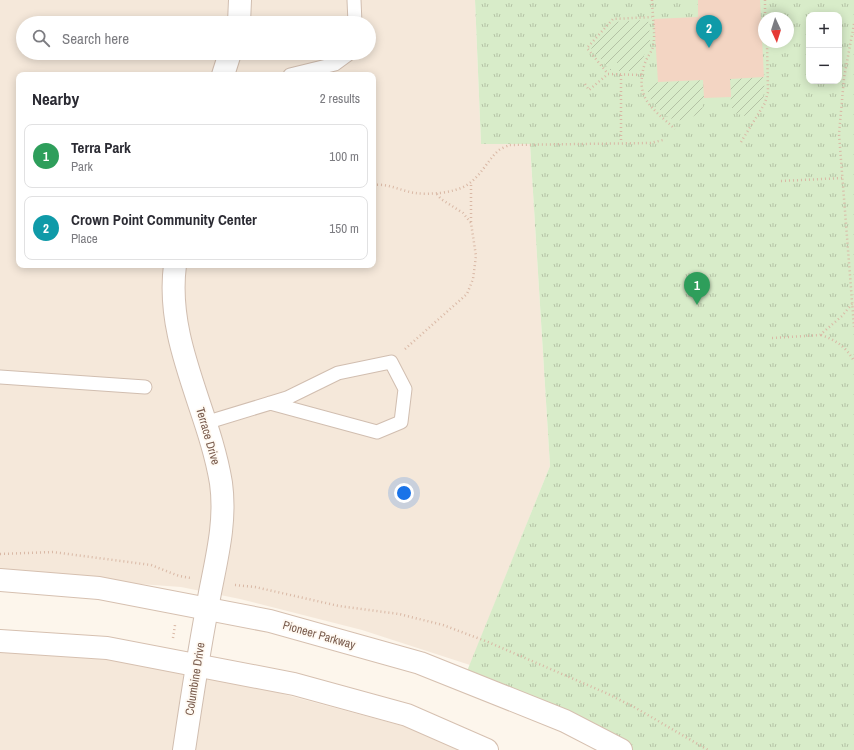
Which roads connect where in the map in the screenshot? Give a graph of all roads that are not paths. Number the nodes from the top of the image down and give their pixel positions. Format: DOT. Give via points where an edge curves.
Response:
graph roads {
  1 [pos="240,0"];
  2 [pos="354,0"];
  3 [pos="239,16"];
  4 [pos="355,16"];
  5 [pos="228,60"];
  6 [pos="340,60"];
  7 [pos="224,72"];
  8 [pos="302,72"];
  9 [pos="175,268"];
  10 [pos="0,377"];
  11 [pos="145,387"];
  12 [pos="270,403"];
  13 [pos="205,423"];
  14 [pos="0,580"];
  15 [pos="207,608"];
  16 [pos="0,640"];
  17 [pos="198,664"];
  18 [pos="184,750"];
  19 [pos="487,750"];
  20 [pos="620,750"];
  1 -- 3 [label="street"];
  2 -- 4 [label="lane"];
  5 -- 7 [label="street"];
  6 -- 8 [label="lane" via="335,64"];
  9 -- 13 [label="street, Terrace Drive" via="174,304 183,355"];
  10 -- 11 [label="lane"];
  12 -- 12 [label="lane" via="287,398 338,373 391,362 405,389 401,422 378,432"];
  12 -- 13 [label="lane"];
  13 -- 15 [label="street, Terrace Drive" via="221,484 222,532"];
  14 -- 15 [label="street, Pioneer Parkway" via="98,588"];
  15 -- 17 [label="street, Columbine Drive"];
  15 -- 20 [label="street, Pioneer Parkway" via="270,621 420,663 565,721"];
  16 -- 17 [label="street" via="107,648"];
  17 -- 18 [label="street, Columbine Drive"];
  17 -- 19 [label="street" via="294,684 408,715"];
}
